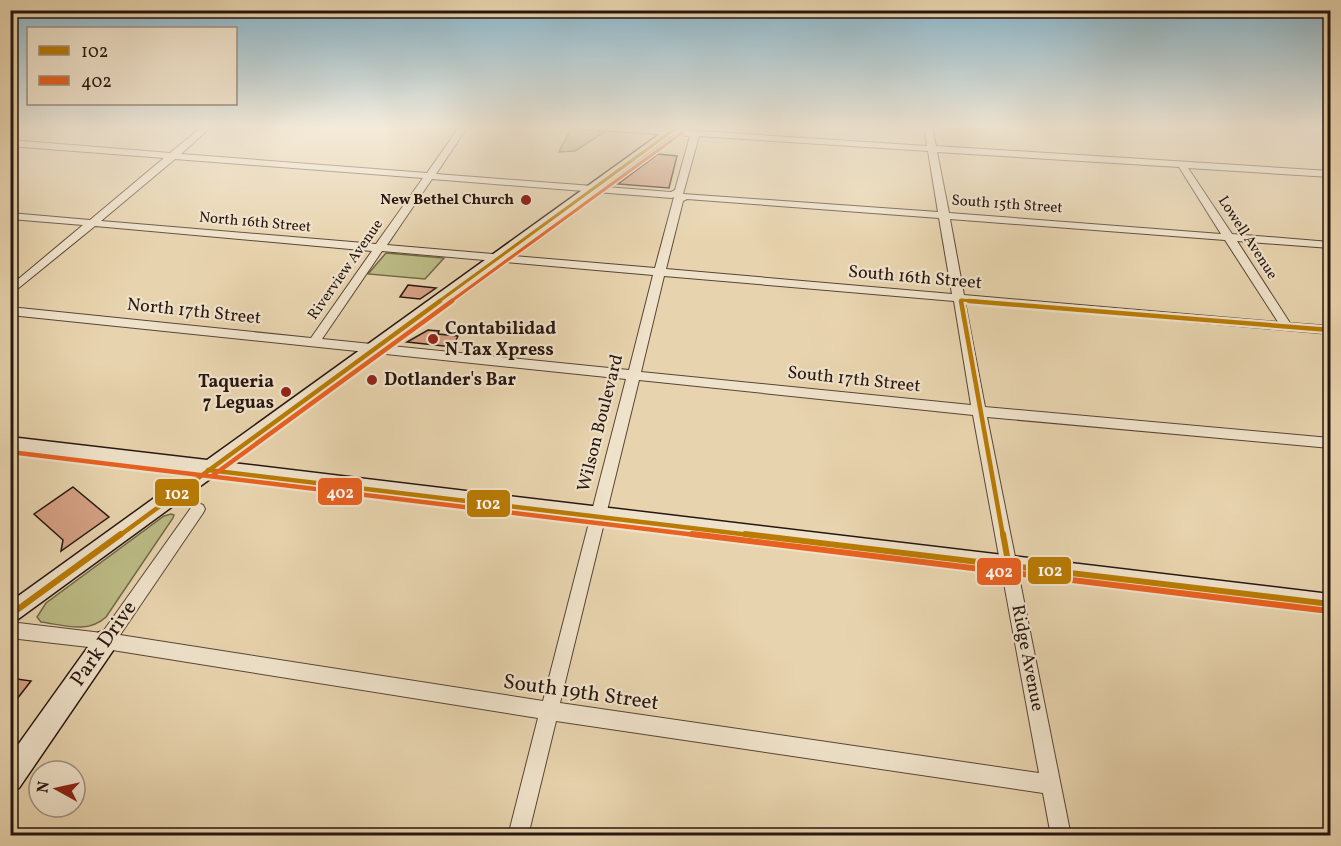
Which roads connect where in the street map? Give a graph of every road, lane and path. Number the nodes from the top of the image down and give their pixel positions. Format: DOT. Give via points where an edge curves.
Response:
graph roads {
  1 [pos="161,165"];
  2 [pos="301,165"];
  3 [pos="436,165"];
  4 [pos="625,165"];
  5 [pos="686,165"];
  6 [pos="935,165"];
  7 [pos="1182,165"];
  8 [pos="1190,165"];
  9 [pos="1330,174"];
  10 [pos="429,176"];
  11 [pos="594,189"];
  12 [pos="679,195"];
  13 [pos="944,215"];
  14 [pos="10,216"];
  15 [pos="92,224"];
  16 [pos="1230,237"];
  17 [pos="1330,245"];
  18 [pos="379,248"];
  19 [pos="497,259"];
  20 [pos="659,274"];
  21 [pos="10,292"];
  22 [pos="961,300"];
  23 [pos="10,311"];
  24 [pos="1287,327"];
  25 [pos="1330,330"];
  26 [pos="314,342"];
  27 [pos="374,349"];
  28 [pos="634,375"];
  29 [pos="979,411"];
  30 [pos="1330,443"];
  31 [pos="10,444"];
  32 [pos="208,470"];
  33 [pos="198,509"];
  34 [pos="598,516"];
  35 [pos="1009,567"];
  36 [pos="1330,604"];
  37 [pos="10,615"];
  38 [pos="10,630"];
  39 [pos="106,641"];
  40 [pos="550,711"];
  41 [pos="10,779"];
  42 [pos="1051,784"];
  43 [pos="518,836"];
  44 [pos="1061,836"];
  1 -- 15 [label="street"];
  2 -- 10 [label="street, South 15th Street"];
  3 -- 10 [label="street, Riverview Avenue"];
  4 -- 11 [label="main road"];
  5 -- 12 [label="street, Wilson Boulevard"];
  6 -- 13 [label="street, Ridge Avenue"];
  7 -- 16 [label="street, Lowell Avenue"];
  8 -- 9 [label="street"];
  10 -- 11 [label="street, South 15th Street"];
  10 -- 18 [label="street, Riverview Avenue"];
  11 -- 12 [label="street, South 15th Street"];
  11 -- 19 [label="main road"];
  12 -- 13 [label="street, South 15th Street"];
  12 -- 20 [label="street, Wilson Boulevard"];
  13 -- 16 [label="street, South 15th Street"];
  13 -- 22 [label="street, Ridge Avenue"];
  14 -- 15 [label="street, North 16th Street"];
  15 -- 18 [label="street, North 16th Street"];
  15 -- 21 [label="street"];
  16 -- 17 [label="street, South 15th Street"];
  16 -- 24 [label="street, Lowell Avenue"];
  18 -- 19 [label="street, North 16th Street"];
  18 -- 26 [label="street, Riverview Avenue"];
  19 -- 20 [label="street, South 16th Street"];
  19 -- 27 [label="main road"];
  20 -- 22 [label="street, South 16th Street"];
  20 -- 28 [label="street, Wilson Boulevard"];
  22 -- 24 [label="street, South 16th Street"];
  22 -- 29 [label="street, Ridge Avenue"];
  23 -- 26 [label="street, North 17th Street"];
  24 -- 25 [label="street, South 16th Street"];
  26 -- 27 [label="street, North 17th Street"];
  27 -- 28 [label="street, South 17th Street"];
  27 -- 32 [label="main road"];
  28 -- 29 [label="street, South 17th Street"];
  28 -- 34 [label="street, Wilson Boulevard"];
  29 -- 30 [label="street, South 17th Street"];
  29 -- 35 [label="street, Ridge Avenue"];
  31 -- 32 [label="main road"];
  32 -- 34 [label="main road"];
  32 -- 37 [label="main road"];
  33 -- 39 [label="street, Park Drive"];
  34 -- 35 [label="main road"];
  34 -- 40 [label="street, Wilson Boulevard"];
  35 -- 36 [label="main road"];
  35 -- 42 [label="street, Ridge Avenue"];
  38 -- 39 [label="street, South 19th Street"];
  39 -- 40 [label="street, South 19th Street"];
  39 -- 41 [label="main road, Park Drive"];
  40 -- 42 [label="street, South 19th Street"];
  40 -- 43 [label="street, Wilson Boulevard"];
  42 -- 44 [label="street, Ridge Avenue"];
}
